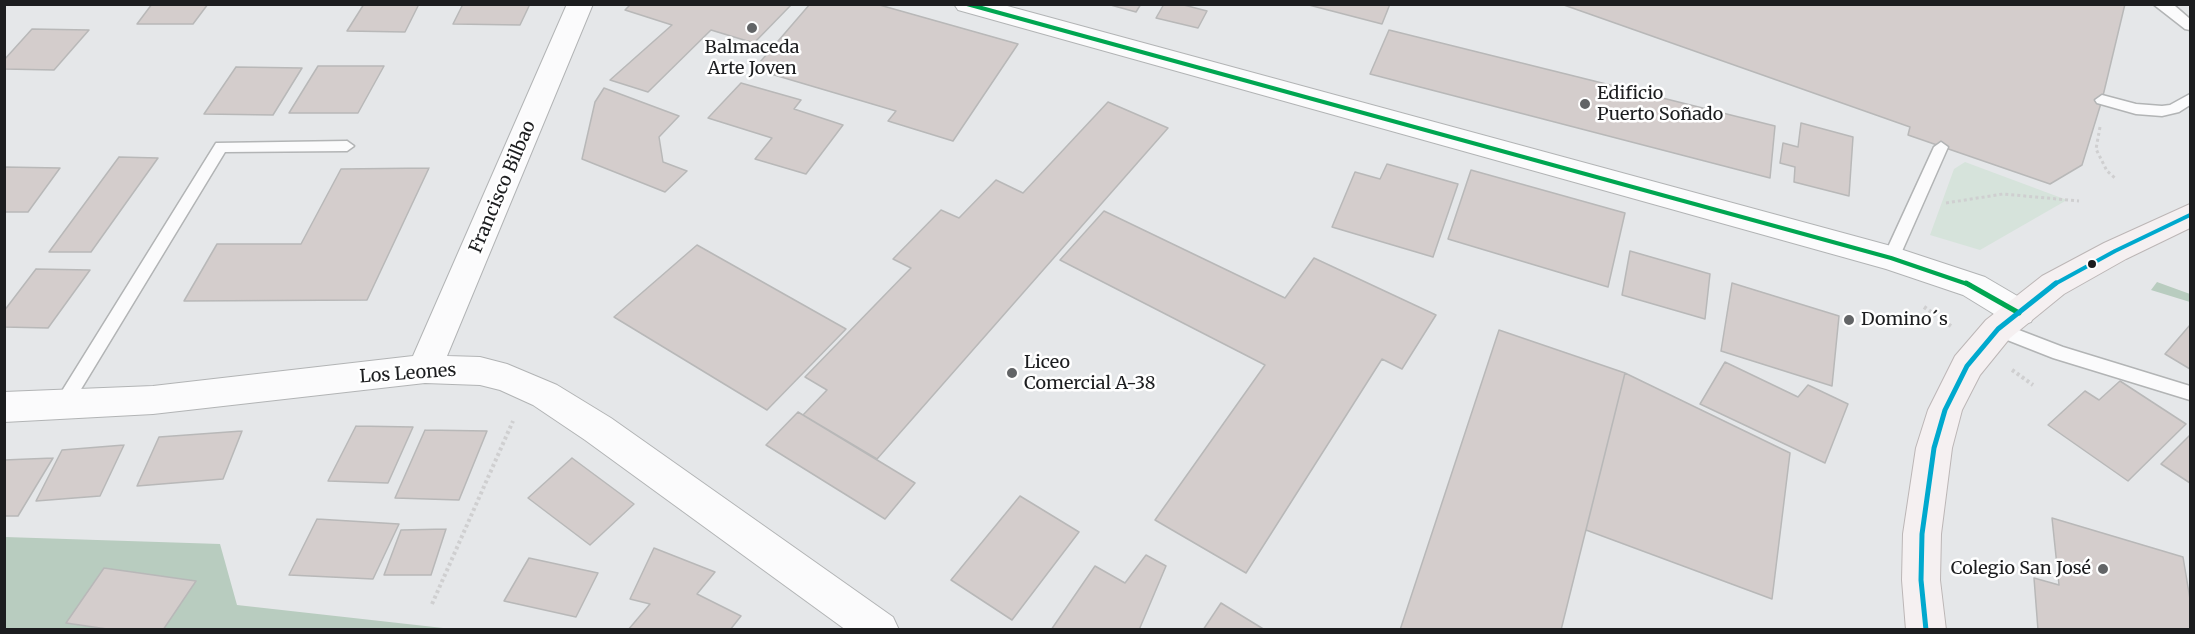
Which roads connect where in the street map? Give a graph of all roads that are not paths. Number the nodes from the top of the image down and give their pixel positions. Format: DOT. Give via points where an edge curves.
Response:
graph roads {
  1 [pos="580,4"];
  2 [pos="967,4"];
  3 [pos="2160,4"];
  4 [pos="2190,26"];
  5 [pos="2190,99"];
  6 [pos="2104,100"];
  7 [pos="347,146"];
  8 [pos="1941,147"];
  9 [pos="2190,215"];
  10 [pos="1891,258"];
  11 [pos="2009,321"];
  12 [pos="425,369"];
  13 [pos="2190,393"];
  14 [pos="63,404"];
  15 [pos="4,407"];
  16 [pos="879,630"];
  17 [pos="1926,630"];
  1 -- 12 [label="street, Francisco Bilbao"];
  2 -- 10 [label="street"];
  3 -- 4 [label="lane"];
  5 -- 6 [label="lane" via="2162,111"];
  7 -- 14 [label="lane" via="221,147"];
  8 -- 10 [label="lane"];
  9 -- 11 [label="main road" via="2062,280"];
  10 -- 11 [label="street" via="1974,286"];
  11 -- 13 [label="lane" via="2059,354"];
  11 -- 17 [label="main road" via="1958,381 1934,448 1922,534"];
  12 -- 14 [label="street, Los Leones" via="176,397"];
  12 -- 16 [label="street, Los Leones" via="480,371 545,395"];
  14 -- 15 [label="street, Los Leones"];
}
